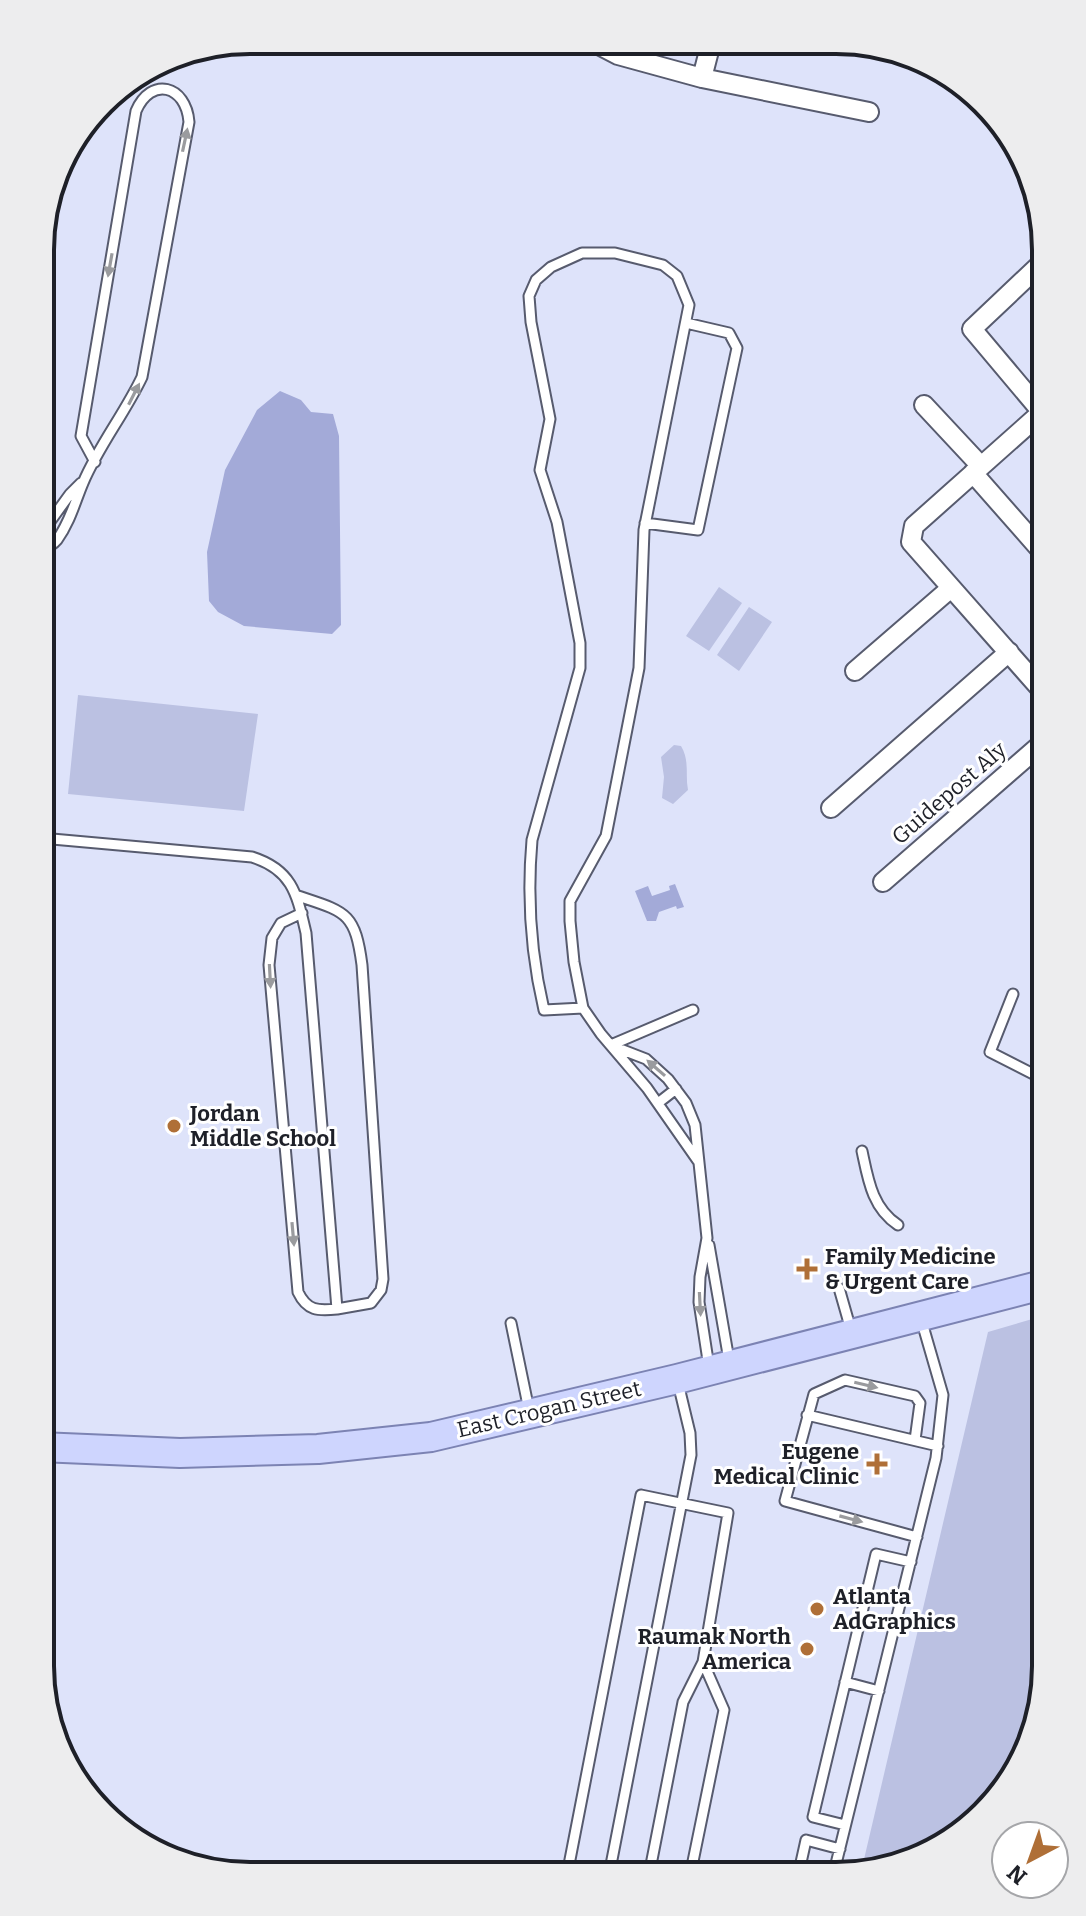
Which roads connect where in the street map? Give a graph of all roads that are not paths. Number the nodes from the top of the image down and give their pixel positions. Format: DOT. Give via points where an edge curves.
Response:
graph roads {
  1 [pos="616,54"];
  2 [pos="708,54"];
  3 [pos="702,78"];
  4 [pos="869,112"];
  5 [pos="1032,278"];
  6 [pos="686,323"];
  7 [pos="1032,400"];
  8 [pos="924,405"];
  9 [pos="1032,424"];
  10 [pos="95,462"];
  11 [pos="976,469"];
  12 [pos="84,481"];
  13 [pos="54,516"];
  14 [pos="645,523"];
  15 [pos="1032,539"];
  16 [pos="54,544"];
  17 [pos="951,588"];
  18 [pos="1009,652"];
  19 [pos="855,671"];
  20 [pos="1032,679"];
  21 [pos="1032,752"];
  22 [pos="831,808"];
  23 [pos="54,839"];
  24 [pos="883,882"];
  25 [pos="298,896"];
  26 [pos="302,913"];
  27 [pos="1013,994"];
  28 [pos="583,1008"];
  29 [pos="693,1010"];
  30 [pos="611,1045"];
  31 [pos="1032,1076"];
  32 [pos="676,1089"];
  33 [pos="658,1103"];
  34 [pos="862,1151"];
  35 [pos="698,1161"];
  36 [pos="898,1225"];
  37 [pos="707,1238"];
  38 [pos="839,1288"];
  39 [pos="1032,1288"];
  40 [pos="337,1309"];
  41 [pos="920,1316"];
  42 [pos="511,1323"];
  43 [pos="852,1334"];
  44 [pos="720,1368"];
  45 [pos="677,1379"];
  46 [pos="530,1414"];
  47 [pos="807,1415"];
  48 [pos="915,1440"];
  49 [pos="938,1446"];
  50 [pos="54,1448"];
  51 [pos="681,1503"];
  52 [pos="917,1537"];
  53 [pos="911,1562"];
  54 [pos="703,1662"];
  55 [pos="845,1682"];
  56 [pos="879,1691"];
  57 [pos="845,1825"];
  58 [pos="840,1849"];
  59 [pos="570,1862"];
  60 [pos="612,1862"];
  61 [pos="652,1862"];
  62 [pos="693,1862"];
  63 [pos="801,1862"];
  64 [pos="837,1862"];
  1 -- 3 [label="street"];
  2 -- 3 [label="street"];
  3 -- 4 [label="street"];
  5 -- 7 [label="street" via="972,329"];
  6 -- 14 [label="lane"];
  6 -- 14 [label="lane" via="729,333 737,348 698,530"];
  6 -- 28 [label="lane" via="689,305 677,276 663,265 615,253 582,253 551,267 536,280 529,296 550,419 540,470 557,522 580,643 580,668 532,840 533,961 544,1010"];
  8 -- 11 [label="street"];
  9 -- 11 [label="street"];
  10 -- 10 [label="lane, one-way" via="142,377 189,122 188,107 173,91 145,95 136,111 81,436"];
  10 -- 12 [label="lane"];
  11 -- 15 [label="street"];
  11 -- 17 [label="street" via="914,526 911,542"];
  12 -- 13 [label="lane"];
  12 -- 16 [label="lane"];
  14 -- 28 [label="lane" via="639,668 606,836 570,901"];
  17 -- 18 [label="street"];
  17 -- 19 [label="street"];
  18 -- 20 [label="street"];
  18 -- 22 [label="street"];
  21 -- 24 [label="street, Guidepost Aly"];
  23 -- 25 [label="lane" via="252,857 276,867"];
  25 -- 26 [label="lane"];
  25 -- 40 [label="lane" via="338,909 350,920 362,965 383,1279 371,1303"];
  26 -- 40 [label="lane"];
  26 -- 40 [label="lane, one-way" via="281,923 272,938 269,965 283,1125 298,1292 309,1308"];
  27 -- 31 [label="lane" via="990,1052"];
  28 -- 30 [label="lane"];
  29 -- 30 [label="lane"];
  32 -- 30 [label="lane, one-way" via="646,1059"];
  30 -- 33 [label="lane"];
  32 -- 33 [label="lane"];
  32 -- 35 [label="lane" via="695,1125"];
  33 -- 35 [label="lane"];
  34 -- 36 [label="lane" via="878,1205"];
  35 -- 37 [label="lane"];
  37 -- 44 [label="lane"];
  37 -- 44 [label="lane, one-way" via="700,1315"];
  38 -- 43 [label="lane"];
  39 -- 41 [label="main road, East Crogan Street"];
  41 -- 43 [label="main road, East Crogan Street"];
  41 -- 49 [label="lane" via="943,1395"];
  42 -- 46 [label="lane"];
  43 -- 44 [label="main road, East Crogan Street"];
  44 -- 45 [label="main road, East Crogan Street"];
  45 -- 46 [label="main road, East Crogan Street"];
  45 -- 51 [label="lane" via="691,1445"];
  46 -- 50 [label="main road, East Crogan Street" via="431,1437 318,1449 180,1453"];
  47 -- 48 [label="lane"];
  47 -- 48 [label="lane, one-way" via="814,1394 845,1380 915,1396 920,1403"];
  47 -- 52 [label="lane, one-way" via="785,1501"];
  48 -- 49 [label="lane"];
  49 -- 52 [label="lane"];
  51 -- 54 [label="lane" via="728,1513"];
  51 -- 59 [label="lane" via="641,1495"];
  51 -- 60 [label="lane"];
  52 -- 53 [label="lane"];
  53 -- 55 [label="lane" via="876,1554"];
  53 -- 56 [label="lane"];
  54 -- 61 [label="lane" via="683,1702"];
  54 -- 62 [label="lane" via="724,1710"];
  55 -- 56 [label="lane"];
  55 -- 57 [label="lane" via="813,1817"];
  56 -- 57 [label="lane"];
  57 -- 58 [label="lane"];
  58 -- 63 [label="lane" via="806,1840"];
  58 -- 64 [label="lane"];
}
